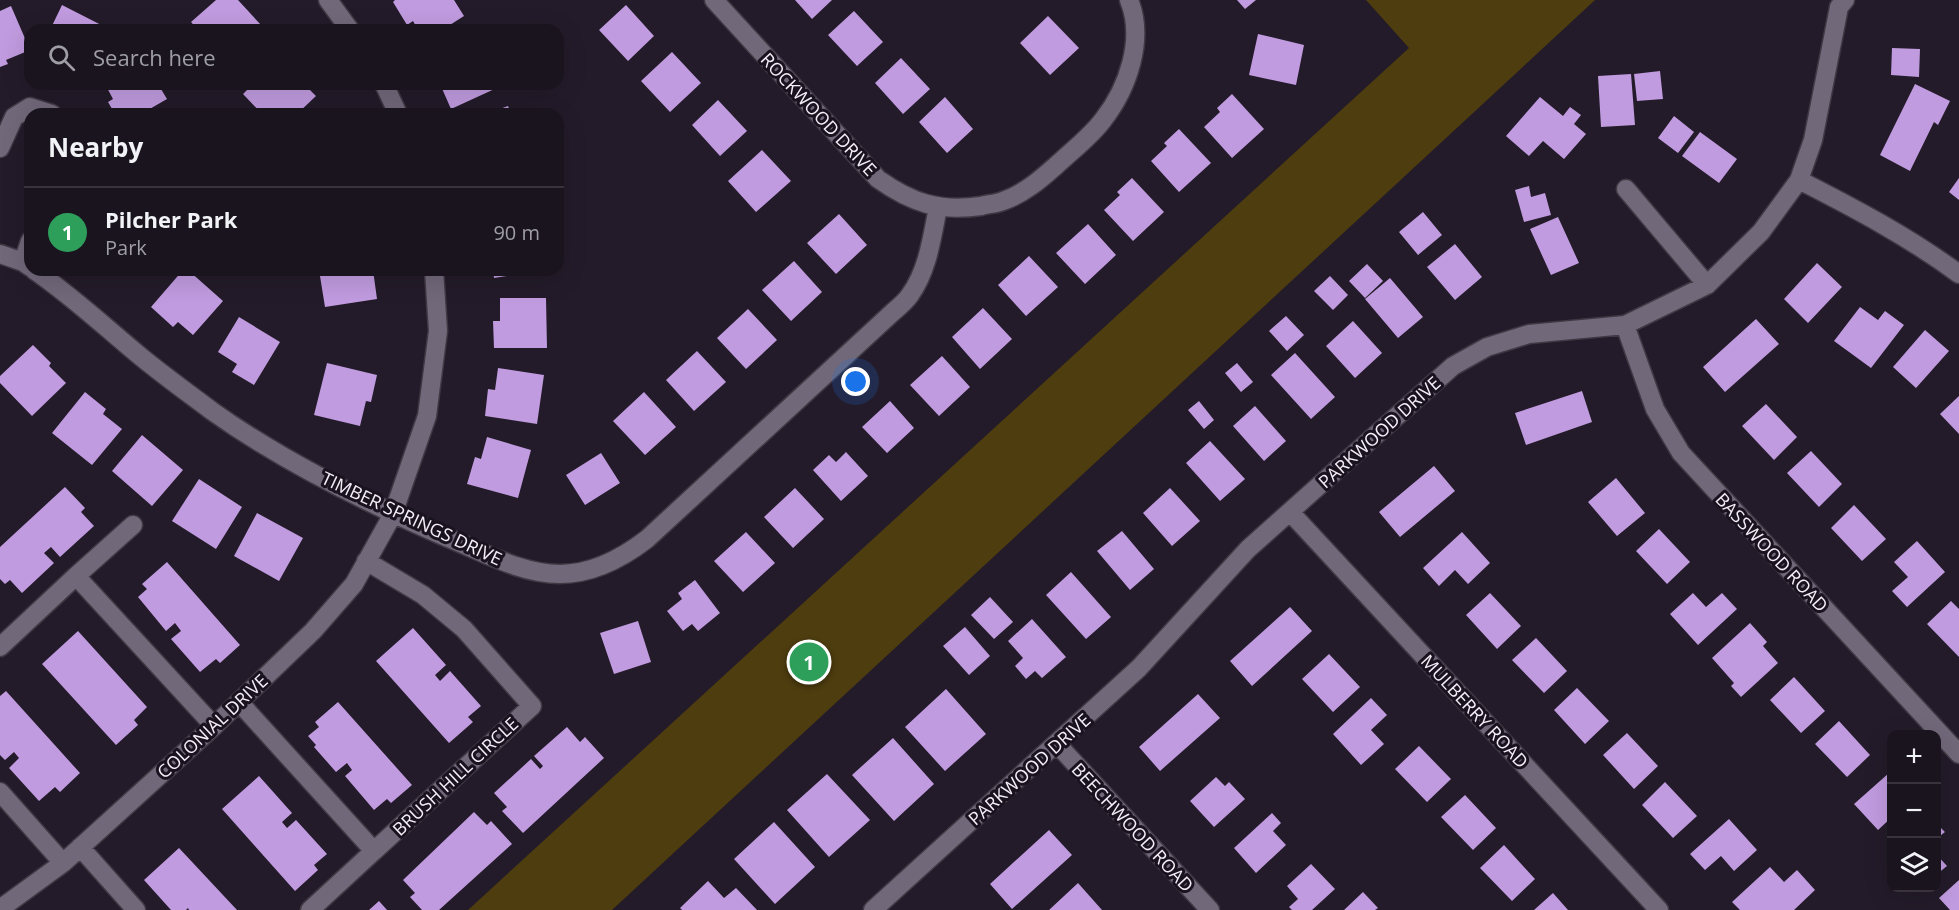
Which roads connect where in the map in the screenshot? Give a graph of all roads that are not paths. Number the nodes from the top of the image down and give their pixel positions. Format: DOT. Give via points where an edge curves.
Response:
graph roads {
  1 [pos="328,0"];
  2 [pos="714,0"];
  3 [pos="1129,0"];
  4 [pos="1845,0"];
  5 [pos="346,24"];
  6 [pos="387,90"];
  7 [pos="395,108"];
  8 [pos="24,111"];
  9 [pos="0,148"];
  10 [pos="1799,180"];
  11 [pos="1626,189"];
  12 [pos="938,207"];
  13 [pos="0,254"];
  14 [pos="24,265"];
  15 [pos="1959,274"];
  16 [pos="42,276"];
  17 [pos="434,276"];
  18 [pos="1707,285"];
  19 [pos="1624,325"];
  20 [pos="1290,512"];
  21 [pos="393,514"];
  22 [pos="133,525"];
  23 [pos="366,561"];
  24 [pos="76,576"];
  25 [pos="0,647"];
  26 [pos="239,702"];
  27 [pos="214,726"];
  28 [pos="1057,744"];
  29 [pos="1959,754"];
  30 [pos="0,792"];
  31 [pos="80,847"];
  32 [pos="374,851"];
  33 [pos="63,862"];
  34 [pos="0,909"];
  35 [pos="136,910"];
  36 [pos="310,910"];
  37 [pos="873,910"];
  38 [pos="1210,910"];
  39 [pos="1659,910"];
  1 -- 5 [label="street"];
  2 -- 12 [label="street, ROCKWOOD DRIVE" via="878,178 912,200"];
  3 -- 12 [label="street, ROCKWOOD DRIVE" via="1136,48 1124,86 1103,120 1042,178 1018,195 962,209"];
  4 -- 10 [label="street, PARKWOOD DRIVE" via="1839,7 1813,140"];
  6 -- 7 [label="street"];
  8 -- 9 [label="street" via="14,117"];
  10 -- 15 [label="street" via="1875,219"];
  10 -- 18 [label="street, PARKWOOD DRIVE" via="1761,232"];
  11 -- 18 [label="street"];
  12 -- 21 [label="street, TIMBER SPRINGS DRIVE" via="922,273 910,295 628,554 583,571 559,574 532,570"];
  13 -- 14 [label="street, TIMBER SPRINGS DRIVE"];
  16 -- 21 [label="street, TIMBER SPRINGS DRIVE" via="215,412 294,462"];
  17 -- 21 [label="street, COLONIAL DRIVE" via="438,331 428,416"];
  18 -- 19 [label="street, PARKWOOD DRIVE"];
  19 -- 20 [label="street, PARKWOOD DRIVE" via="1529,334 1487,346 1453,366"];
  19 -- 29 [label="street, BASSWOOD ROAD" via="1655,409 1681,453"];
  20 -- 28 [label="street, PARKWOOD DRIVE" via="1248,549 1139,669"];
  20 -- 39 [label="street, MULBERRY ROAD"];
  21 -- 23 [label="street, COLONIAL DRIVE"];
  22 -- 24 [label="street"];
  23 -- 26 [label="street, COLONIAL DRIVE" via="354,584 314,631"];
  23 -- 32 [label="street, BRUSH HILL CIRCLE" via="423,595 464,630 532,706"];
  24 -- 25 [label="street"];
  24 -- 27 [label="street"];
  26 -- 27 [label="street, COLONIAL DRIVE"];
  26 -- 32 [label="street"];
  27 -- 31 [label="street, COLONIAL DRIVE"];
  28 -- 37 [label="street, PARKWOOD DRIVE"];
  28 -- 38 [label="street, BEECHWOOD ROAD"];
  30 -- 33 [label="street"];
  31 -- 33 [label="street, COLONIAL DRIVE"];
  31 -- 35 [label="street"];
  32 -- 36 [label="street, BRUSH HILL CIRCLE"];
  33 -- 34 [label="street, COLONIAL DRIVE"];
}
